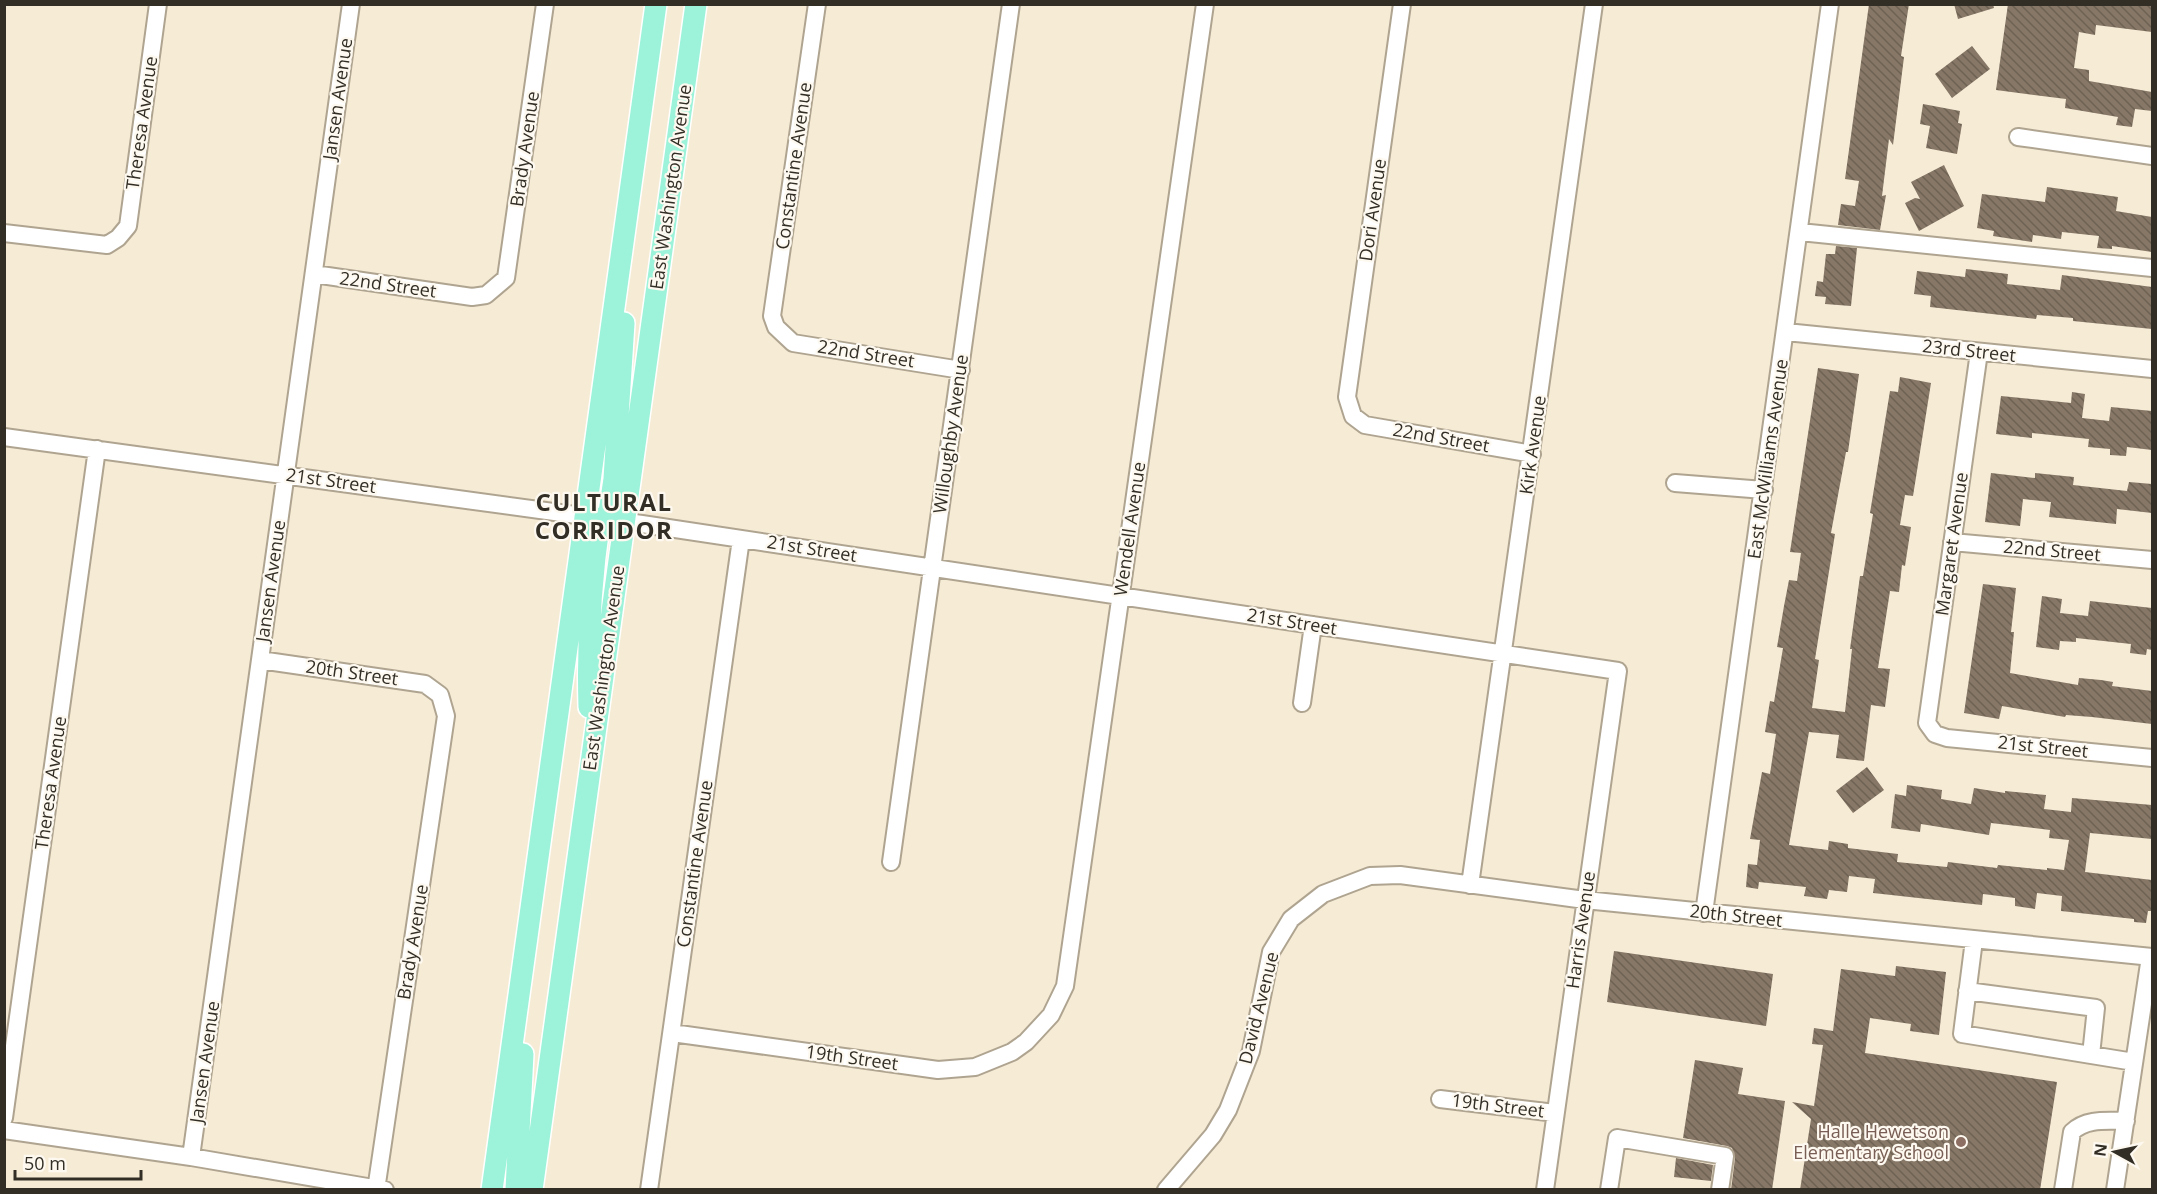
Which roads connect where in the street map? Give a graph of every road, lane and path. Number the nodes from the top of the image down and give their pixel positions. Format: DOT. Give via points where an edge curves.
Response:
graph roads {
  1 [pos="158,4"];
  2 [pos="351,4"];
  3 [pos="545,4"];
  4 [pos="656,4"];
  5 [pos="696,4"];
  6 [pos="817,4"];
  7 [pos="1011,4"];
  8 [pos="1205,4"];
  9 [pos="1402,4"];
  10 [pos="1594,4"];
  11 [pos="1830,4"];
  12 [pos="2018,137"];
  13 [pos="2152,156"];
  14 [pos="1800,232"];
  15 [pos="4,233"];
  16 [pos="2152,268"];
  17 [pos="314,274"];
  18 [pos="495,289"];
  19 [pos="776,327"];
  20 [pos="1786,332"];
  21 [pos="1979,352"];
  22 [pos="2152,369"];
  23 [pos="961,370"];
  24 [pos="1353,416"];
  25 [pos="4,437"];
  26 [pos="97,449"];
  27 [pos="1532,454"];
  28 [pos="286,475"];
  29 [pos="1675,483"];
  30 [pos="1764,490"];
  31 [pos="604,518"];
  32 [pos="741,539"];
  33 [pos="1952,542"];
  34 [pos="2152,560"];
  35 [pos="932,568"];
  36 [pos="1121,596"];
  37 [pos="1313,625"];
  38 [pos="1503,654"];
  39 [pos="260,660"];
  40 [pos="1618,671"];
  41 [pos="440,695"];
  42 [pos="1302,703"];
  43 [pos="1935,734"];
  44 [pos="2152,758"];
  45 [pos="891,862"];
  46 [pos="1470,885"];
  47 [pos="1323,894"];
  48 [pos="1585,900"];
  49 [pos="1704,913"];
  50 [pos="529,927"];
  51 [pos="1974,940"];
  52 [pos="2151,957"];
  53 [pos="1967,991"];
  54 [pos="672,1033"];
  55 [pos="1026,1042"];
  56 [pos="2091,1055"];
  57 [pos="2134,1062"];
  58 [pos="1440,1099"];
  59 [pos="1555,1113"];
  60 [pos="4,1118"];
  61 [pos="2126,1121"];
  62 [pos="4,1130"];
  63 [pos="191,1157"];
  64 [pos="379,1189"];
  65 [pos="492,1190"];
  66 [pos="516,1190"];
  67 [pos="532,1190"];
  68 [pos="649,1190"];
  69 [pos="1166,1190"];
  70 [pos="1545,1190"];
  71 [pos="1609,1190"];
  72 [pos="1720,1190"];
  73 [pos="2063,1190"];
  74 [pos="2115,1190"];
  1 -- 15 [label="street, Theresa Avenue" via="128,225 107,246"];
  2 -- 17 [label="street, Jansen Avenue"];
  3 -- 18 [label="street, Brady Avenue" via="507,278"];
  4 -- 31 [label="main road, East Washington Avenue" via="620,263"];
  5 -- 31 [label="main road, East Washington Avenue"];
  6 -- 19 [label="street, Constantine Avenue" via="772,316"];
  7 -- 23 [label="street, Willoughby Avenue"];
  8 -- 36 [label="street, Wendell Avenue"];
  9 -- 24 [label="street, Dori Avenue" via="1347,397"];
  10 -- 27 [label="street, Kirk Avenue"];
  11 -- 14 [label="street, East McWilliams Avenue"];
  12 -- 13 [label="street"];
  14 -- 16 [label="street"];
  14 -- 20 [label="street, East McWilliams Avenue"];
  17 -- 18 [label="street, 22nd Street" via="472,297"];
  17 -- 28 [label="street, Jansen Avenue"];
  19 -- 23 [label="street, 22nd Street" via="793,343"];
  20 -- 21 [label="street, 23rd Street"];
  20 -- 30 [label="street, East McWilliams Avenue"];
  21 -- 22 [label="street, 23rd Street"];
  21 -- 33 [label="street, Margaret Avenue"];
  23 -- 35 [label="street, Willoughby Avenue"];
  24 -- 27 [label="street, 22nd Street" via="1365,424"];
  25 -- 26 [label="street, 21st Street"];
  26 -- 28 [label="street, 21st Street"];
  26 -- 60 [label="street, Theresa Avenue"];
  27 -- 38 [label="street, Kirk Avenue"];
  28 -- 31 [label="street, 21st Street"];
  28 -- 39 [label="street, Jansen Avenue"];
  29 -- 30 [label="street"];
  30 -- 49 [label="street, East McWilliams Avenue"];
  31 -- 32 [label="street, 21st Street"];
  31 -- 50 [label="main road, East Washington Avenue"];
  31 -- 67 [label="main road, East Washington Avenue" via="595,555 588,674 590,767"];
  32 -- 35 [label="street, 21st Street"];
  32 -- 54 [label="street, Constantine Avenue"];
  33 -- 34 [label="street, 22nd Street"];
  33 -- 43 [label="street, Margaret Avenue" via="1928,723"];
  35 -- 36 [label="street, 21st Street"];
  35 -- 45 [label="street, Willoughby Avenue"];
  36 -- 37 [label="street, 21st Street"];
  36 -- 55 [label="street, Wendell Avenue" via="1065,986 1052,1015"];
  37 -- 38 [label="street, 21st Street"];
  37 -- 42 [label="street"];
  38 -- 40 [label="street, 21st Street"];
  38 -- 46 [label="street, Kirk Avenue"];
  39 -- 41 [label="street, 20th Street" via="425,684"];
  39 -- 63 [label="street, Jansen Avenue"];
  40 -- 48 [label="street, Harris Avenue"];
  41 -- 64 [label="street, Brady Avenue" via="447,716"];
  43 -- 44 [label="street, 21st Street"];
  46 -- 47 [label="street, 20th Street" via="1400,875 1370,876"];
  46 -- 48 [label="street, 20th Street"];
  47 -- 69 [label="street, David Avenue" via="1291,919 1271,952 1251,1051 1228,1110 1213,1135"];
  48 -- 49 [label="street, 20th Street"];
  48 -- 59 [label="street, Harris Avenue"];
  49 -- 51 [label="street, 20th Street"];
  50 -- 65 [label="main road, East Washington Avenue"];
  50 -- 66 [label="main road"];
  51 -- 52 [label="street, 20th Street"];
  51 -- 53 [label="street"];
  52 -- 57 [label="street"];
  53 -- 56 [label="street" via="1962,1034"];
  53 -- 56 [label="street" via="2096,1008"];
  54 -- 55 [label="street, 19th Street" via="938,1070 975,1067"];
  54 -- 68 [label="street, Constantine Avenue"];
  56 -- 57 [label="street"];
  57 -- 61 [label="street"];
  58 -- 59 [label="street, 19th Street"];
  59 -- 70 [label="street, Harris Avenue"];
  61 -- 73 [label="street" via="2089,1122 2072,1132"];
  61 -- 74 [label="street"];
  62 -- 63 [label="street"];
  63 -- 64 [label="street"];
  71 -- 72 [label="street" via="1617,1138 1725,1156"];
}
